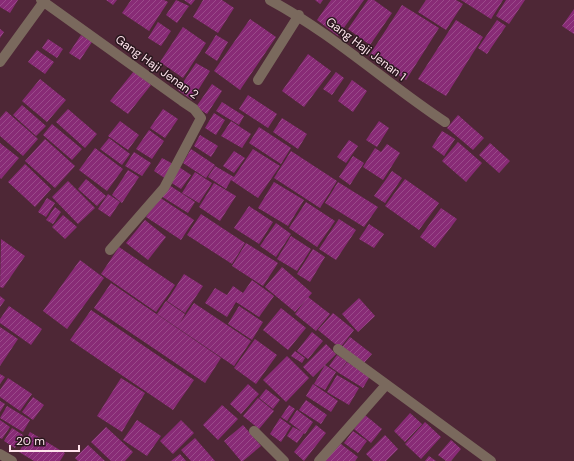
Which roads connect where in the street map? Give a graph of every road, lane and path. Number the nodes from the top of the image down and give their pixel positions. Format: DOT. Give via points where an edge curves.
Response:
graph roads {
  1 [pos="270,0"];
  2 [pos="43,1"];
  3 [pos="298,16"];
  4 [pos="0,62"];
  5 [pos="258,80"];
  6 [pos="445,122"];
  7 [pos="110,250"];
  8 [pos="338,349"];
  9 [pos="386,385"];
  10 [pos="254,432"];
  11 [pos="0,454"];
  12 [pos="12,461"];
  13 [pos="284,461"];
  14 [pos="318,461"];
  15 [pos="491,461"];
  1 -- 3 [label="street, Gang Haji Jenan 1"];
  2 -- 4 [label="street"];
  2 -- 7 [label="street, Gang Haji Jenan 2" via="188,105 201,118 164,188"];
  3 -- 5 [label="street"];
  3 -- 6 [label="street, Gang Haji Jenan 1"];
  8 -- 9 [label="street"];
  9 -- 14 [label="street"];
  9 -- 15 [label="street"];
  10 -- 13 [label="street"];
  11 -- 12 [label="street"];
}
